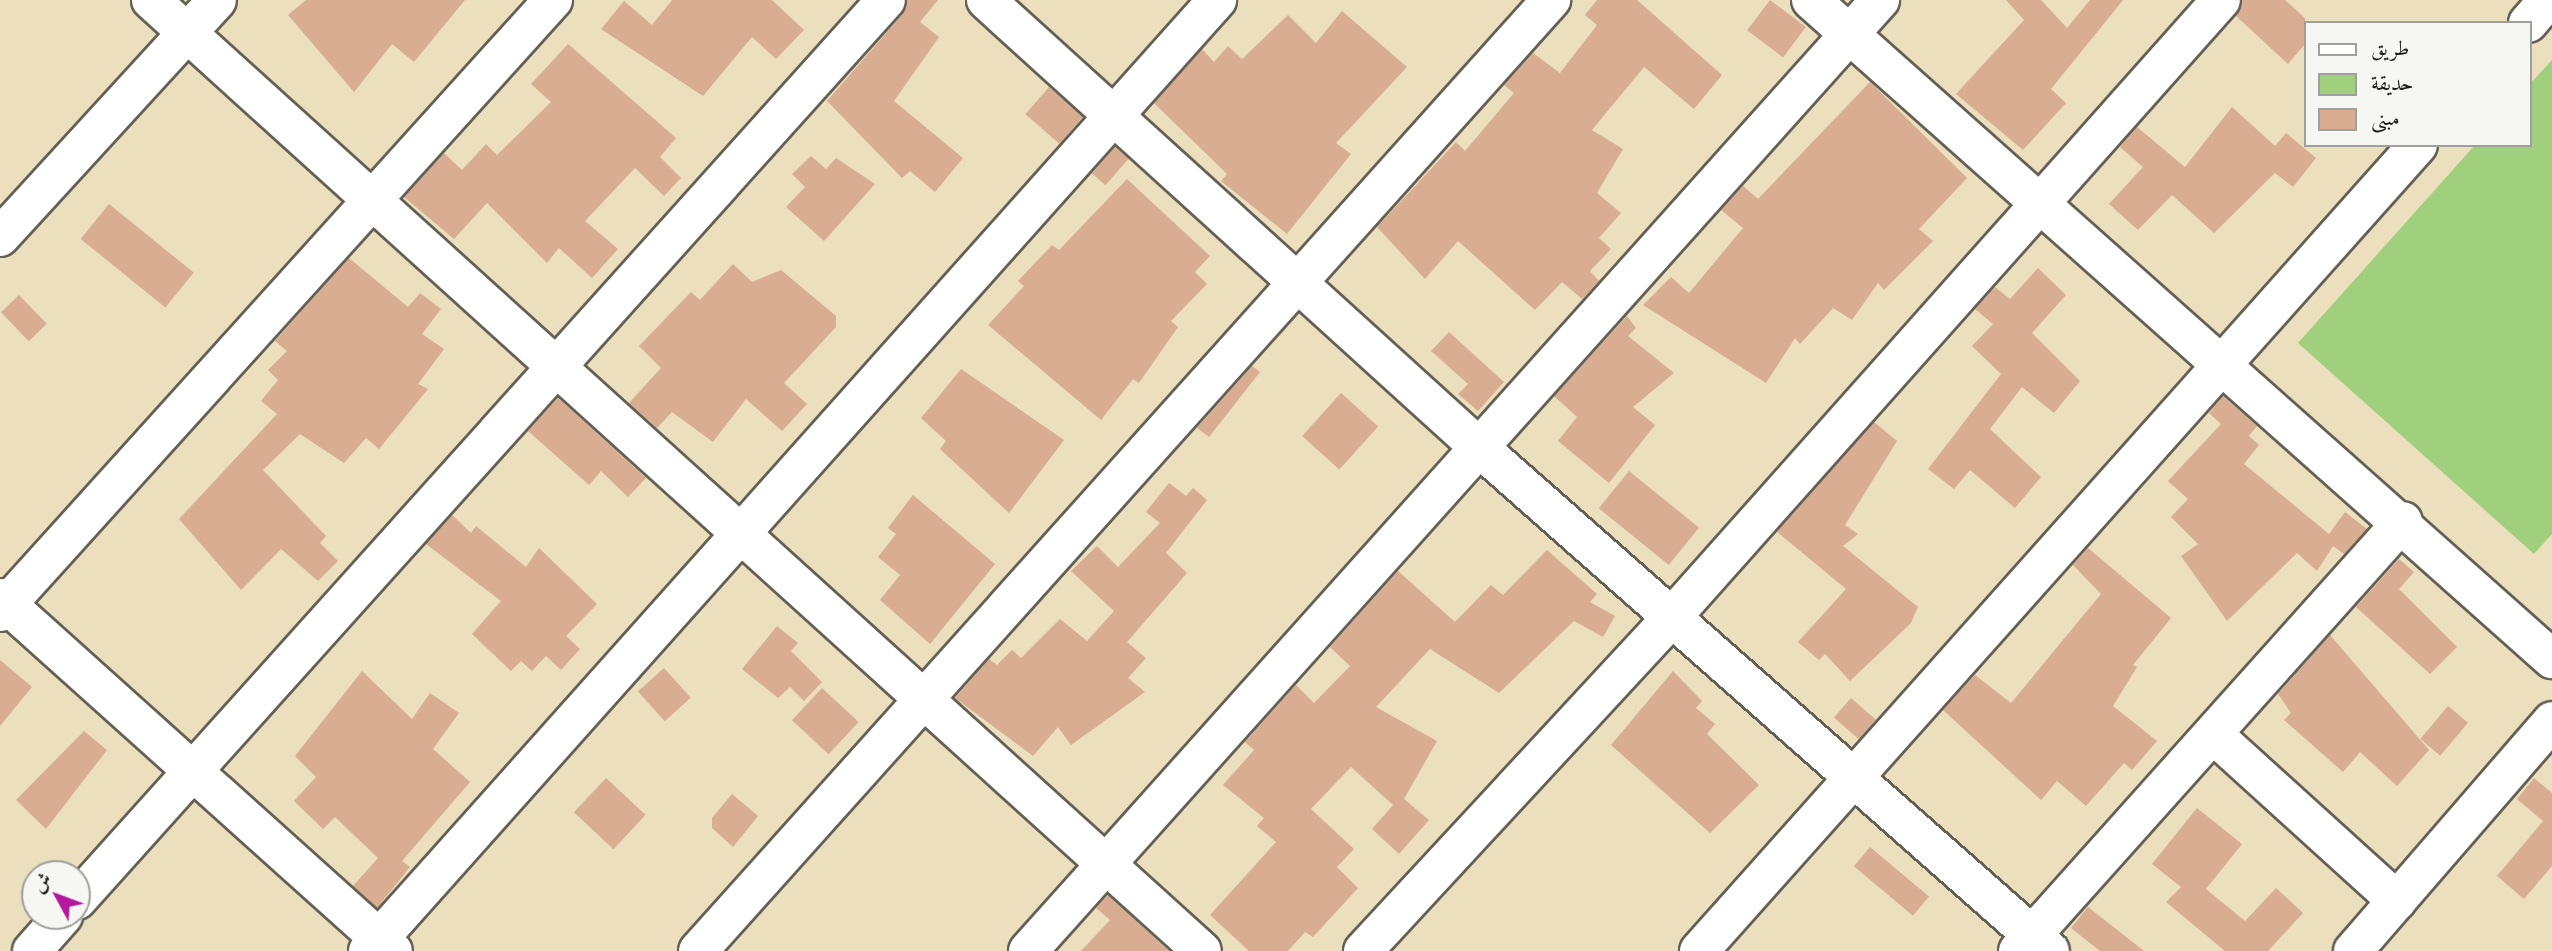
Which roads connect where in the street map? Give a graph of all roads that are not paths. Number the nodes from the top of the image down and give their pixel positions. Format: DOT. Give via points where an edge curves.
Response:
graph roads {
  1 [pos="151,0"];
  2 [pos="217,0"];
  3 [pos="553,0"];
  4 [pos="886,0"];
  5 [pos="986,0"];
  6 [pos="1217,0"];
  7 [pos="1551,0"];
  8 [pos="1811,0"];
  9 [pos="1880,0"];
  10 [pos="2221,0"];
  11 [pos="2549,0"];
  12 [pos="2530,21"];
  13 [pos="187,33"];
  14 [pos="1849,34"];
  15 [pos="1113,114"];
  16 [pos="2416,147"];
  17 [pos="372,198"];
  18 [pos="2038,205"];
  19 [pos="0,237"];
  20 [pos="1297,280"];
  21 [pos="555,362"];
  22 [pos="2221,365"];
  23 [pos="1482,450"];
  24 [pos="2403,521"];
  25 [pos="739,534"];
  26 [pos="2,605"];
  27 [pos="1671,618"];
  28 [pos="2552,659"];
  29 [pos="923,701"];
  30 [pos="2552,721"];
  31 [pos="2214,735"];
  32 [pos="192,769"];
  33 [pos="1854,780"];
  34 [pos="1105,866"];
  35 [pos="91,884"];
  36 [pos="2397,901"];
  37 [pos="51,930"];
  38 [pos="2033,946"];
  39 [pos="380,947"];
  40 [pos="32,951"];
  41 [pos="698,951"];
  42 [pos="1028,951"];
  43 [pos="1202,951"];
  44 [pos="1363,951"];
  45 [pos="1699,951"];
  46 [pos="2353,951"];
  1 -- 13 [label="street"];
  2 -- 13 [label="street"];
  3 -- 17 [label="street"];
  4 -- 21 [label="street"];
  5 -- 15 [label="street"];
  6 -- 15 [label="street"];
  7 -- 20 [label="street"];
  8 -- 14 [label="street"];
  9 -- 14 [label="street"];
  10 -- 18 [label="street"];
  11 -- 12 [label="street"];
  13 -- 17 [label="street"];
  13 -- 19 [label="street"];
  14 -- 18 [label="street"];
  14 -- 23 [label="street"];
  15 -- 20 [label="street"];
  15 -- 25 [label="street"];
  16 -- 22 [label="street"];
  17 -- 21 [label="street"];
  17 -- 26 [label="street"];
  18 -- 22 [label="street"];
  18 -- 27 [label="street"];
  20 -- 23 [label="street"];
  20 -- 29 [label="street"];
  21 -- 25 [label="street"];
  21 -- 32 [label="street"];
  22 -- 24 [label="street"];
  22 -- 33 [label="street"];
  23 -- 27 [label="street"];
  23 -- 34 [label="street"];
  24 -- 28 [label="street"];
  24 -- 31 [label="street"];
  25 -- 29 [label="street"];
  25 -- 39 [label="street"];
  26 -- 32 [label="street"];
  27 -- 33 [label="street"];
  27 -- 44 [label="street"];
  29 -- 34 [label="street"];
  29 -- 41 [label="street"];
  30 -- 36 [label="street"];
  31 -- 36 [label="street"];
  31 -- 38 [label="street"];
  32 -- 35 [label="street"];
  32 -- 39 [label="street"];
  33 -- 38 [label="street"];
  33 -- 45 [label="street"];
  34 -- 42 [label="street"];
  34 -- 43 [label="street"];
  36 -- 46 [label="street"];
  37 -- 40 [label="street"];
}
